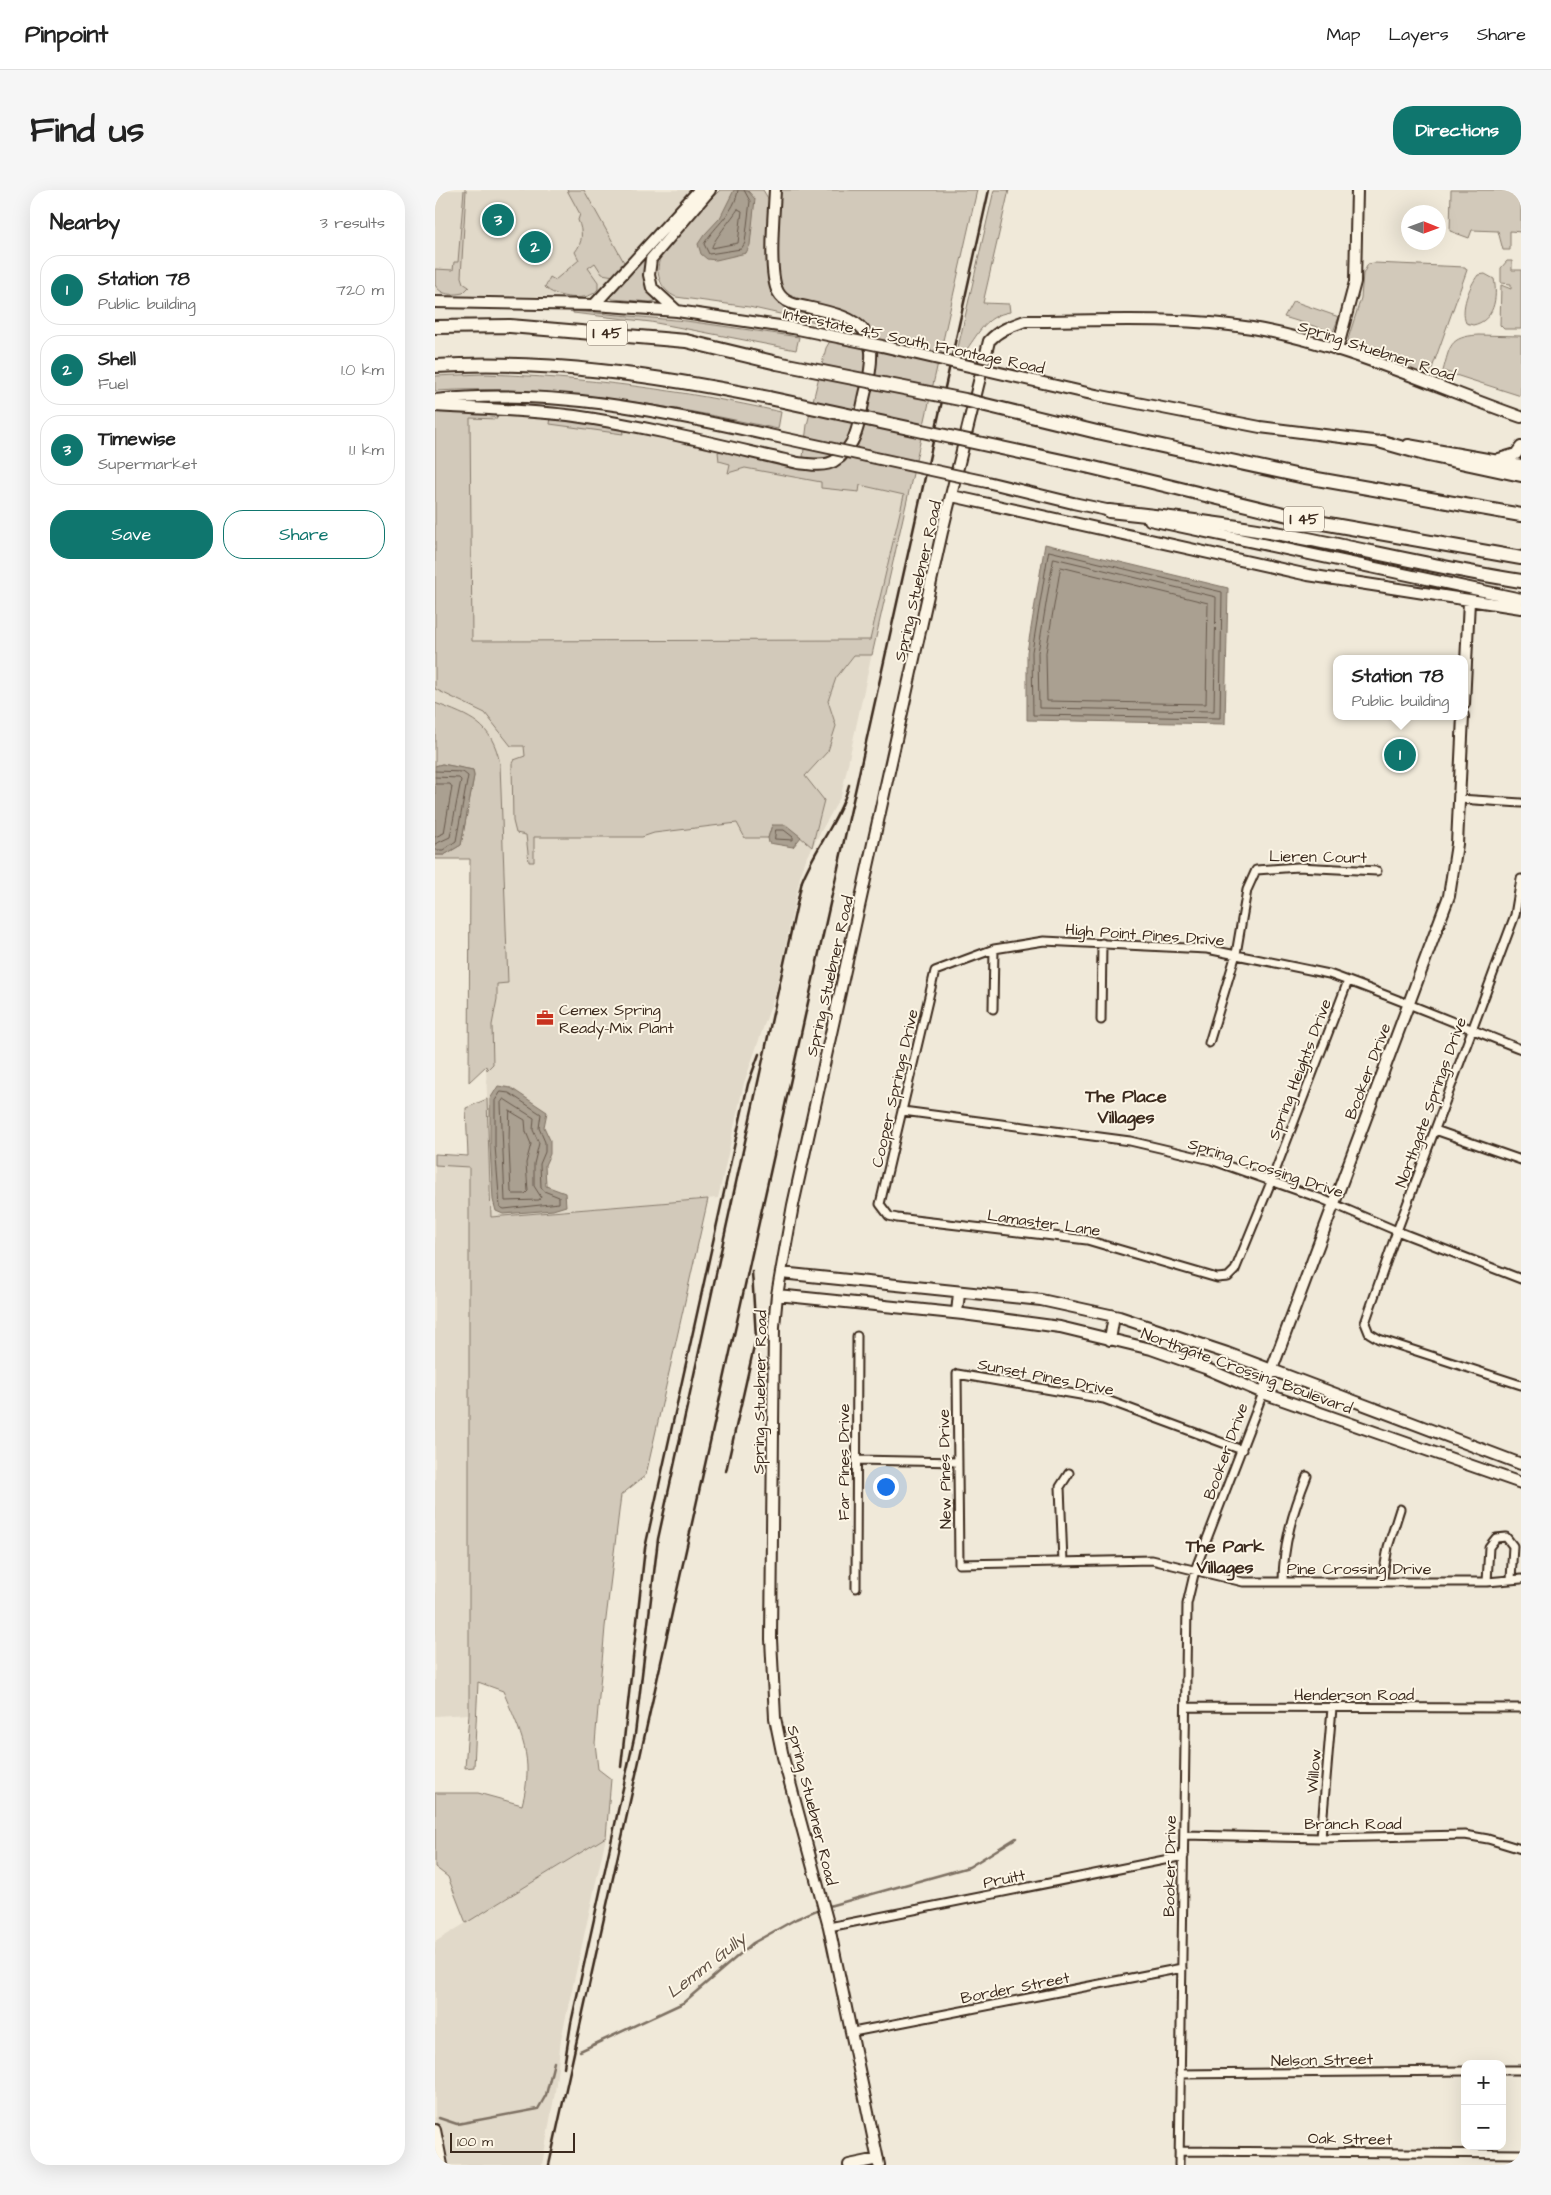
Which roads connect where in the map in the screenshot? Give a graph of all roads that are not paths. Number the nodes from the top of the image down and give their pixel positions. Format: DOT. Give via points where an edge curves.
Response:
graph roads {
  1 [pos="699,190"];
  2 [pos="710,190"];
  3 [pos="770,190"];
  4 [pos="775,190"];
  5 [pos="1357,190"];
  6 [pos="774,204"];
  7 [pos="435,302"];
  8 [pos="594,305"];
  9 [pos="677,311"];
  10 [pos="435,327"];
  11 [pos="1337,350"];
  12 [pos="435,366"];
  13 [pos="435,400"];
  14 [pos="435,406"];
  15 [pos="1520,420"];
  16 [pos="1382,442"];
  17 [pos="1521,447"];
  18 [pos="1494,460"];
  19 [pos="1521,464"];
  20 [pos="1521,475"];
  21 [pos="952,496"];
  22 [pos="1109,511"];
  23 [pos="1521,515"];
  24 [pos="1521,558"];
  25 [pos="1521,581"];
  26 [pos="1521,599"];
  27 [pos="1469,600"];
  28 [pos="1521,608"];
  29 [pos="1466,655"];
  30 [pos="1463,720"];
  31 [pos="1459,798"];
  32 [pos="1521,803"];
  33 [pos="1377,871"];
  34 [pos="1521,879"];
  35 [pos="1518,916"];
  36 [pos="1102,943"];
  37 [pos="994,949"];
  38 [pos="1235,954"];
  39 [pos="935,971"];
  40 [pos="1347,981"];
  41 [pos="1409,1004"];
  42 [pos="993,1009"];
  43 [pos="1101,1020"];
  44 [pos="1471,1030"];
  45 [pos="1209,1043"];
  46 [pos="1521,1049"];
  47 [pos="903,1111"];
  48 [pos="1435,1130"];
  49 [pos="1521,1160"];
  50 [pos="1271,1182"];
  51 [pos="1334,1203"];
  52 [pos="884,1211"];
  53 [pos="1397,1231"];
  54 [pos="781,1273"];
  55 [pos="1228,1277"];
  56 [pos="1521,1279"];
  57 [pos="959,1293"];
  58 [pos="777,1295"];
  59 [pos="957,1313"];
  60 [pos="1114,1316"];
  61 [pos="857,1336"];
  62 [pos="1110,1340"];
  63 [pos="1272,1371"];
  64 [pos="957,1374"];
  65 [pos="1521,1385"];
  66 [pos="1263,1393"];
  67 [pos="1468,1445"];
  68 [pos="1242,1450"];
  69 [pos="857,1460"];
  70 [pos="1461,1461"];
  71 [pos="958,1462"];
  72 [pos="1521,1464"];
  73 [pos="1069,1473"];
  74 [pos="1307,1476"];
  75 [pos="1521,1483"];
  76 [pos="1400,1508"];
  77 [pos="1063,1562"];
  78 [pos="959,1564"];
  79 [pos="1195,1570"];
  80 [pos="1511,1579"];
  81 [pos="1521,1580"];
  82 [pos="1283,1582"];
  83 [pos="1382,1582"];
  84 [pos="1487,1582"];
  85 [pos="856,1588"];
  86 [pos="1187,1707"];
  87 [pos="1332,1708"];
  88 [pos="1521,1708"];
  89 [pos="1184,1835"];
  90 [pos="1321,1838"];
  91 [pos="1521,1849"];
  92 [pos="1184,1856"];
  93 [pos="829,1928"];
  94 [pos="1182,1968"];
  95 [pos="853,2032"];
  96 [pos="1506,2070"];
  97 [pos="1521,2070"];
  98 [pos="1461,2071"];
  99 [pos="1180,2074"];
  100 [pos="435,2130"];
  101 [pos="1179,2151"];
  102 [pos="1521,2154"];
  103 [pos="879,2162"];
  104 [pos="442,2165"];
  105 [pos="849,2165"];
  106 [pos="1179,2165"];
  1 -- 8 [label="main road"];
  2 -- 9 [label="main road" via="651,259 649,275 652,288"];
  3 -- 6 [label="main road"];
  4 -- 6 [label="main road"];
  5 -- 11 [label="main road" via="1355,282"];
  6 -- 14 [label="main road" via="773,276 779,294 792,305 851,319 867,334 872,350 873,364 853,442 835,462 823,465 798,463 628,425 576,417"];
  7 -- 8 [label="main road, Interstate 45 South Frontage Road"];
  8 -- 9 [label="main road, Interstate 45 South Frontage Road"];
  9 -- 16 [label="main road, Interstate 45 South Frontage Road, bridge" via="793,328 1096,395 1260,427"];
  10 -- 23 [label="highway, I 45, bridge" via="510,326 685,341 1300,476"];
  11 -- 15 [label="main road, Spring Stuebner Road"];
  11 -- 21 [label="main road, Spring Stuebner Road" via="1251,328 1173,320 1025,321 1007,327 989,341"];
  12 -- 24 [label="highway, I 45, bridge" via="524,366 687,382 1090,467 1317,522"];
  13 -- 22 [label="main road, bridge" via="541,397 608,403 769,435"];
  16 -- 18 [label="main road, Interstate 45 South Frontage Road" via="1429,447"];
  16 -- 20 [label="highway" via="1428,456"];
  17 -- 18 [label="main road" via="1511,457"];
  18 -- 19 [label="main road, Interstate 45 South Frontage Road"];
  21 -- 27 [label="main road" via="1308,575"];
  21 -- 54 [label="main road, Spring Stuebner Road" via="941,532 793,1205"];
  22 -- 25 [label="highway" via="1243,528"];
  22 -- 26 [label="main road"];
  27 -- 28 [label="main road"];
  27 -- 29 [label="main road"];
  30 -- 31 [label="main road, Booker Drive"];
  31 -- 32 [label="street"];
  31 -- 41 [label="main road, Booker Drive" via="1455,863 1449,896"];
  33 -- 38 [label="street, Lieren Court" via="1298,867 1256,870 1247,890"];
  34 -- 35 [label="street, Northgate Springs Drive"];
  35 -- 44 [label="street, Northgate Springs Drive"];
  36 -- 37 [label="street, High Point Pines Drive" via="1044,941"];
  36 -- 38 [label="street, High Point Pines Drive" via="1207,949"];
  36 -- 43 [label="street"];
  37 -- 39 [label="street, High Point Pines Drive"];
  37 -- 42 [label="street"];
  38 -- 40 [label="street, High Point Pines Drive" via="1329,974"];
  38 -- 45 [label="street"];
  39 -- 47 [label="street, Cooper Springs Drive"];
  40 -- 41 [label="street, High Point Pines Drive"];
  40 -- 50 [label="street, Spring Heights Drive"];
  41 -- 44 [label="street, High Point Pines Drive"];
  41 -- 51 [label="main road, Booker Drive"];
  44 -- 46 [label="street, High Point Pines Drive"];
  44 -- 48 [label="street, Northgate Springs Drive"];
  47 -- 50 [label="street, Spring Crossing Drive" via="1130,1141 1211,1160"];
  47 -- 52 [label="street, Cooper Springs Drive" via="880,1204"];
  48 -- 49 [label="street"];
  48 -- 53 [label="street, Northgate Springs Drive"];
  50 -- 51 [label="street, Spring Crossing Drive"];
  50 -- 55 [label="street, Spring Heights Drive" via="1235,1270"];
  51 -- 53 [label="street, Spring Crossing Drive"];
  51 -- 63 [label="main road, Booker Drive"];
  52 -- 55 [label="street, Lamaster Lane" via="897,1218 1087,1240 1217,1278"];
  53 -- 56 [label="street, Spring Crossing Drive"];
  53 -- 65 [label="street, Northgate Springs Drive" via="1365,1323 1369,1333"];
  54 -- 57 [label="main road, Northgate Crossing Boulevard"];
  54 -- 58 [label="main road, Spring Stuebner Road"];
  57 -- 59 [label="main road"];
  57 -- 60 [label="main road, Northgate Crossing Boulevard" via="1041,1300"];
  58 -- 59 [label="main road, Northgate Crossing Boulevard"];
  58 -- 93 [label="main road, Spring Stuebner Road" via="772,1376 773,1698 783,1757"];
  59 -- 62 [label="main road, Northgate Crossing Boulevard" via="1060,1327"];
  60 -- 62 [label="main road"];
  60 -- 63 [label="main road, Northgate Crossing Boulevard"];
  61 -- 69 [label="street, Far Pines Drive"];
  62 -- 66 [label="main road, Northgate Crossing Boulevard" via="1151,1348"];
  63 -- 66 [label="main road, Booker Drive"];
  63 -- 67 [label="main road, Northgate Crossing Boulevard"];
  64 -- 68 [label="street, Sunset Pines Drive" via="1104,1399"];
  64 -- 71 [label="street, New Pines Drive"];
  66 -- 68 [label="street, Booker Drive"];
  66 -- 70 [label="main road, Northgate Crossing Boulevard"];
  67 -- 70 [label="main road"];
  67 -- 72 [label="main road, Northgate Crossing Boulevard"];
  68 -- 79 [label="street, Booker Drive"];
  69 -- 71 [label="street"];
  69 -- 85 [label="street, Far Pines Drive"];
  70 -- 75 [label="main road, Northgate Crossing Boulevard"];
  71 -- 78 [label="street, New Pines Drive"];
  73 -- 77 [label="street" via="1060,1487"];
  74 -- 82 [label="street" via="1292,1516 1283,1556"];
  76 -- 83 [label="street" via="1387,1547"];
  77 -- 78 [label="street, Pine Crossing Drive"];
  77 -- 79 [label="street, Pine Crossing Drive" via="1152,1560"];
  79 -- 82 [label="street, Pine Crossing Drive" via="1243,1582"];
  79 -- 86 [label="street, Booker Drive" via="1187,1604"];
  80 -- 81 [label="street, Pine Crossing Drive"];
  80 -- 84 [label="street, Pine Crossing Drive"];
  80 -- 84 [label="street" via="1513,1546 1506,1537 1496,1538 1489,1547"];
  82 -- 83 [label="street, Pine Crossing Drive"];
  83 -- 84 [label="street, Pine Crossing Drive"];
  86 -- 87 [label="street, Henderson Road"];
  86 -- 89 [label="street, Booker Drive"];
  87 -- 88 [label="street, Henderson Road"];
  87 -- 90 [label="street, Willow"];
  89 -- 90 [label="street, Branch Road"];
  89 -- 92 [label="street, Booker Drive"];
  90 -- 91 [label="street, Branch Road" via="1465,1835"];
  92 -- 93 [label="street, Pruitt"];
  92 -- 94 [label="street, Booker Drive"];
  93 -- 95 [label="main road, Spring Stuebner Road"];
  94 -- 95 [label="street, Border Street"];
  94 -- 99 [label="street, Booker Drive"];
  95 -- 103 [label="main road, Spring Stuebner Road"];
  96 -- 97 [label="street"];
  98 -- 99 [label="street, Nelson Street"];
  99 -- 101 [label="street, Booker Drive"];
  100 -- 104 [label="main road"];
  101 -- 102 [label="street, Oak Street"];
  101 -- 106 [label="street, Booker Drive"];
  103 -- 105 [label="main road"];
}
